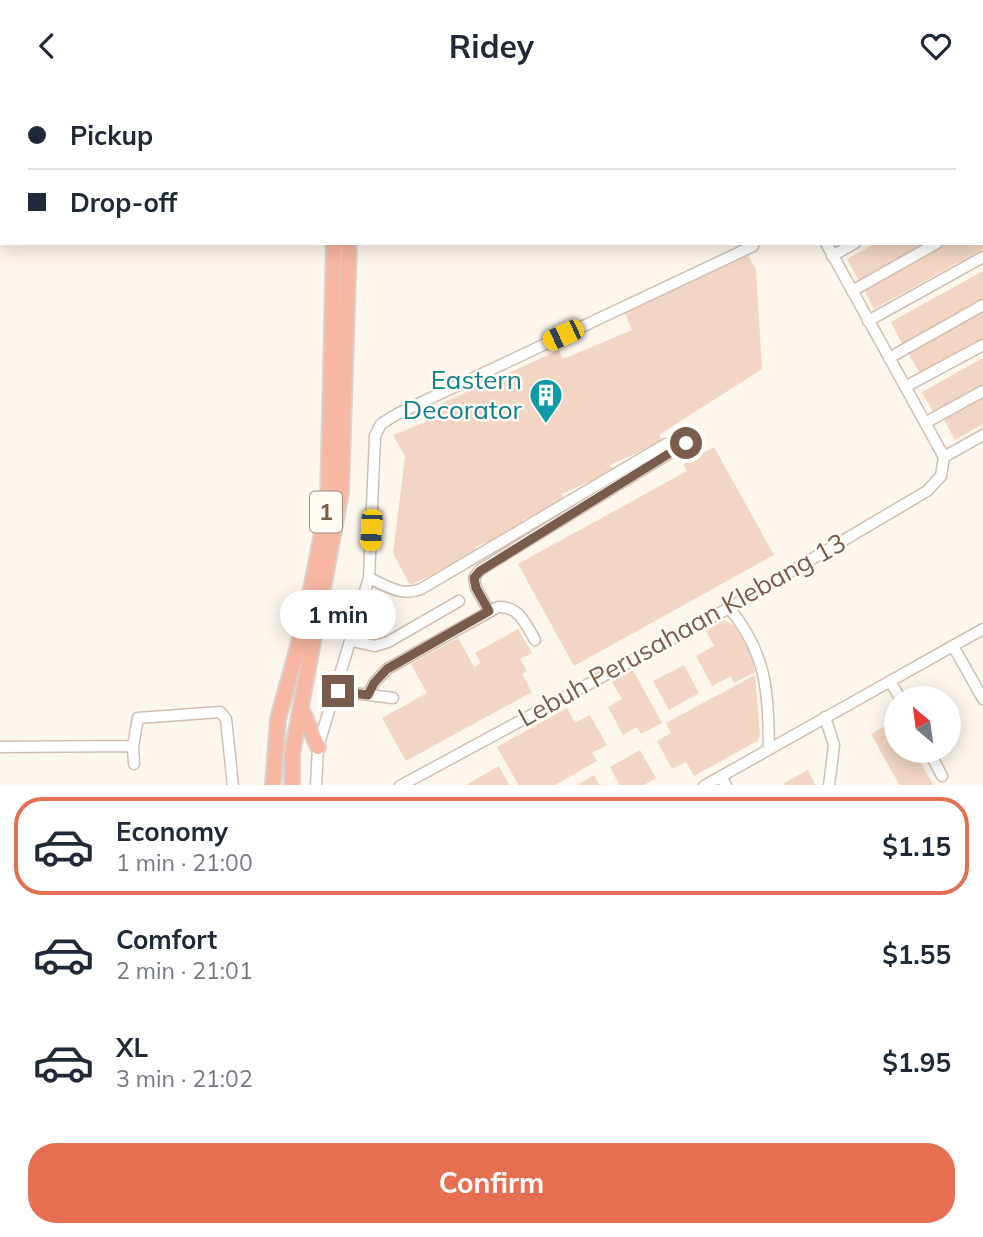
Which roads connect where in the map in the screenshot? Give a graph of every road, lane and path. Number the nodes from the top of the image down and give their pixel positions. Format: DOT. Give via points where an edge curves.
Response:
graph roads {
  1 [pos="334,245"];
  2 [pos="349,245"];
  3 [pos="827,245"];
  4 [pos="851,245"];
  5 [pos="933,245"];
  6 [pos="753,246"];
  7 [pos="832,255"];
  8 [pos="983,257"];
  9 [pos="852,291"];
  10 [pos="983,305"];
  11 [pos="869,321"];
  12 [pos="983,345"];
  13 [pos="889,358"];
  14 [pos="905,387"];
  15 [pos="983,391"];
  16 [pos="925,423"];
  17 [pos="983,435"];
  18 [pos="686,443"];
  19 [pos="666,444"];
  20 [pos="944,457"];
  21 [pos="369,578"];
  22 [pos="459,601"];
  23 [pos="729,608"];
  24 [pos="489,611"];
  25 [pos="983,629"];
  26 [pos="535,639"];
  27 [pos="352,641"];
  28 [pos="953,646"];
  29 [pos="890,681"];
  30 [pos="893,686"];
  31 [pos="338,691"];
  32 [pos="368,695"];
  33 [pos="393,698"];
  34 [pos="983,699"];
  35 [pos="302,708"];
  36 [pos="825,717"];
  37 [pos="134,746"];
  38 [pos="0,747"];
  39 [pos="318,747"];
  40 [pos="769,748"];
  41 [pos="936,763"];
  42 [pos="134,764"];
  43 [pos="943,776"];
  44 [pos="724,781"];
  45 [pos="233,785"];
  46 [pos="273,785"];
  47 [pos="292,785"];
  48 [pos="316,785"];
  49 [pos="402,785"];
  50 [pos="829,785"];
  1 -- 46 [label="highway, 1" via="328,502 305,621 278,719"];
  2 -- 35 [label="highway, 1" via="341,492"];
  3 -- 7 [label="street"];
  4 -- 7 [label="street"];
  5 -- 9 [label="street"];
  6 -- 21 [label="street" via="381,424 374,436"];
  7 -- 9 [label="street"];
  8 -- 11 [label="street"];
  9 -- 11 [label="street"];
  10 -- 13 [label="street"];
  11 -- 13 [label="street"];
  12 -- 14 [label="street"];
  13 -- 14 [label="street"];
  14 -- 16 [label="street"];
  15 -- 16 [label="street"];
  16 -- 20 [label="street"];
  17 -- 20 [label="street"];
  18 -- 24 [label="street" via="480,571 474,578 476,588"];
  19 -- 21 [label="street" via="421,589 399,591"];
  20 -- 23 [label="street, Lebuh Perusahaan Klebang 13" via="942,477 927,491"];
  21 -- 27 [label="street"];
  22 -- 27 [label="street" via="388,642 374,646"];
  23 -- 40 [label="street" via="744,626 762,666"];
  23 -- 49 [label="street, Lebuh Perusahaan Klebang 13"];
  24 -- 26 [label="street" via="508,607 519,613"];
  24 -- 32 [label="street" via="387,669"];
  25 -- 28 [label="street"];
  27 -- 31 [label="street"];
  28 -- 29 [label="street"];
  28 -- 34 [label="street"];
  29 -- 30 [label="street"];
  29 -- 36 [label="street"];
  31 -- 32 [label="street"];
  31 -- 39 [label="street"];
  32 -- 33 [label="street"];
  35 -- 39 [label="highway"];
  35 -- 47 [label="highway, 1" via="292,754"];
  36 -- 40 [label="street"];
  36 -- 50 [label="street" via="834,745"];
  37 -- 38 [label="street"];
  37 -- 42 [label="street"];
  37 -- 45 [label="street" via="138,718 220,712 226,719"];
  39 -- 48 [label="street"];
  40 -- 44 [label="street"];
  41 -- 43 [label="street"];
}
